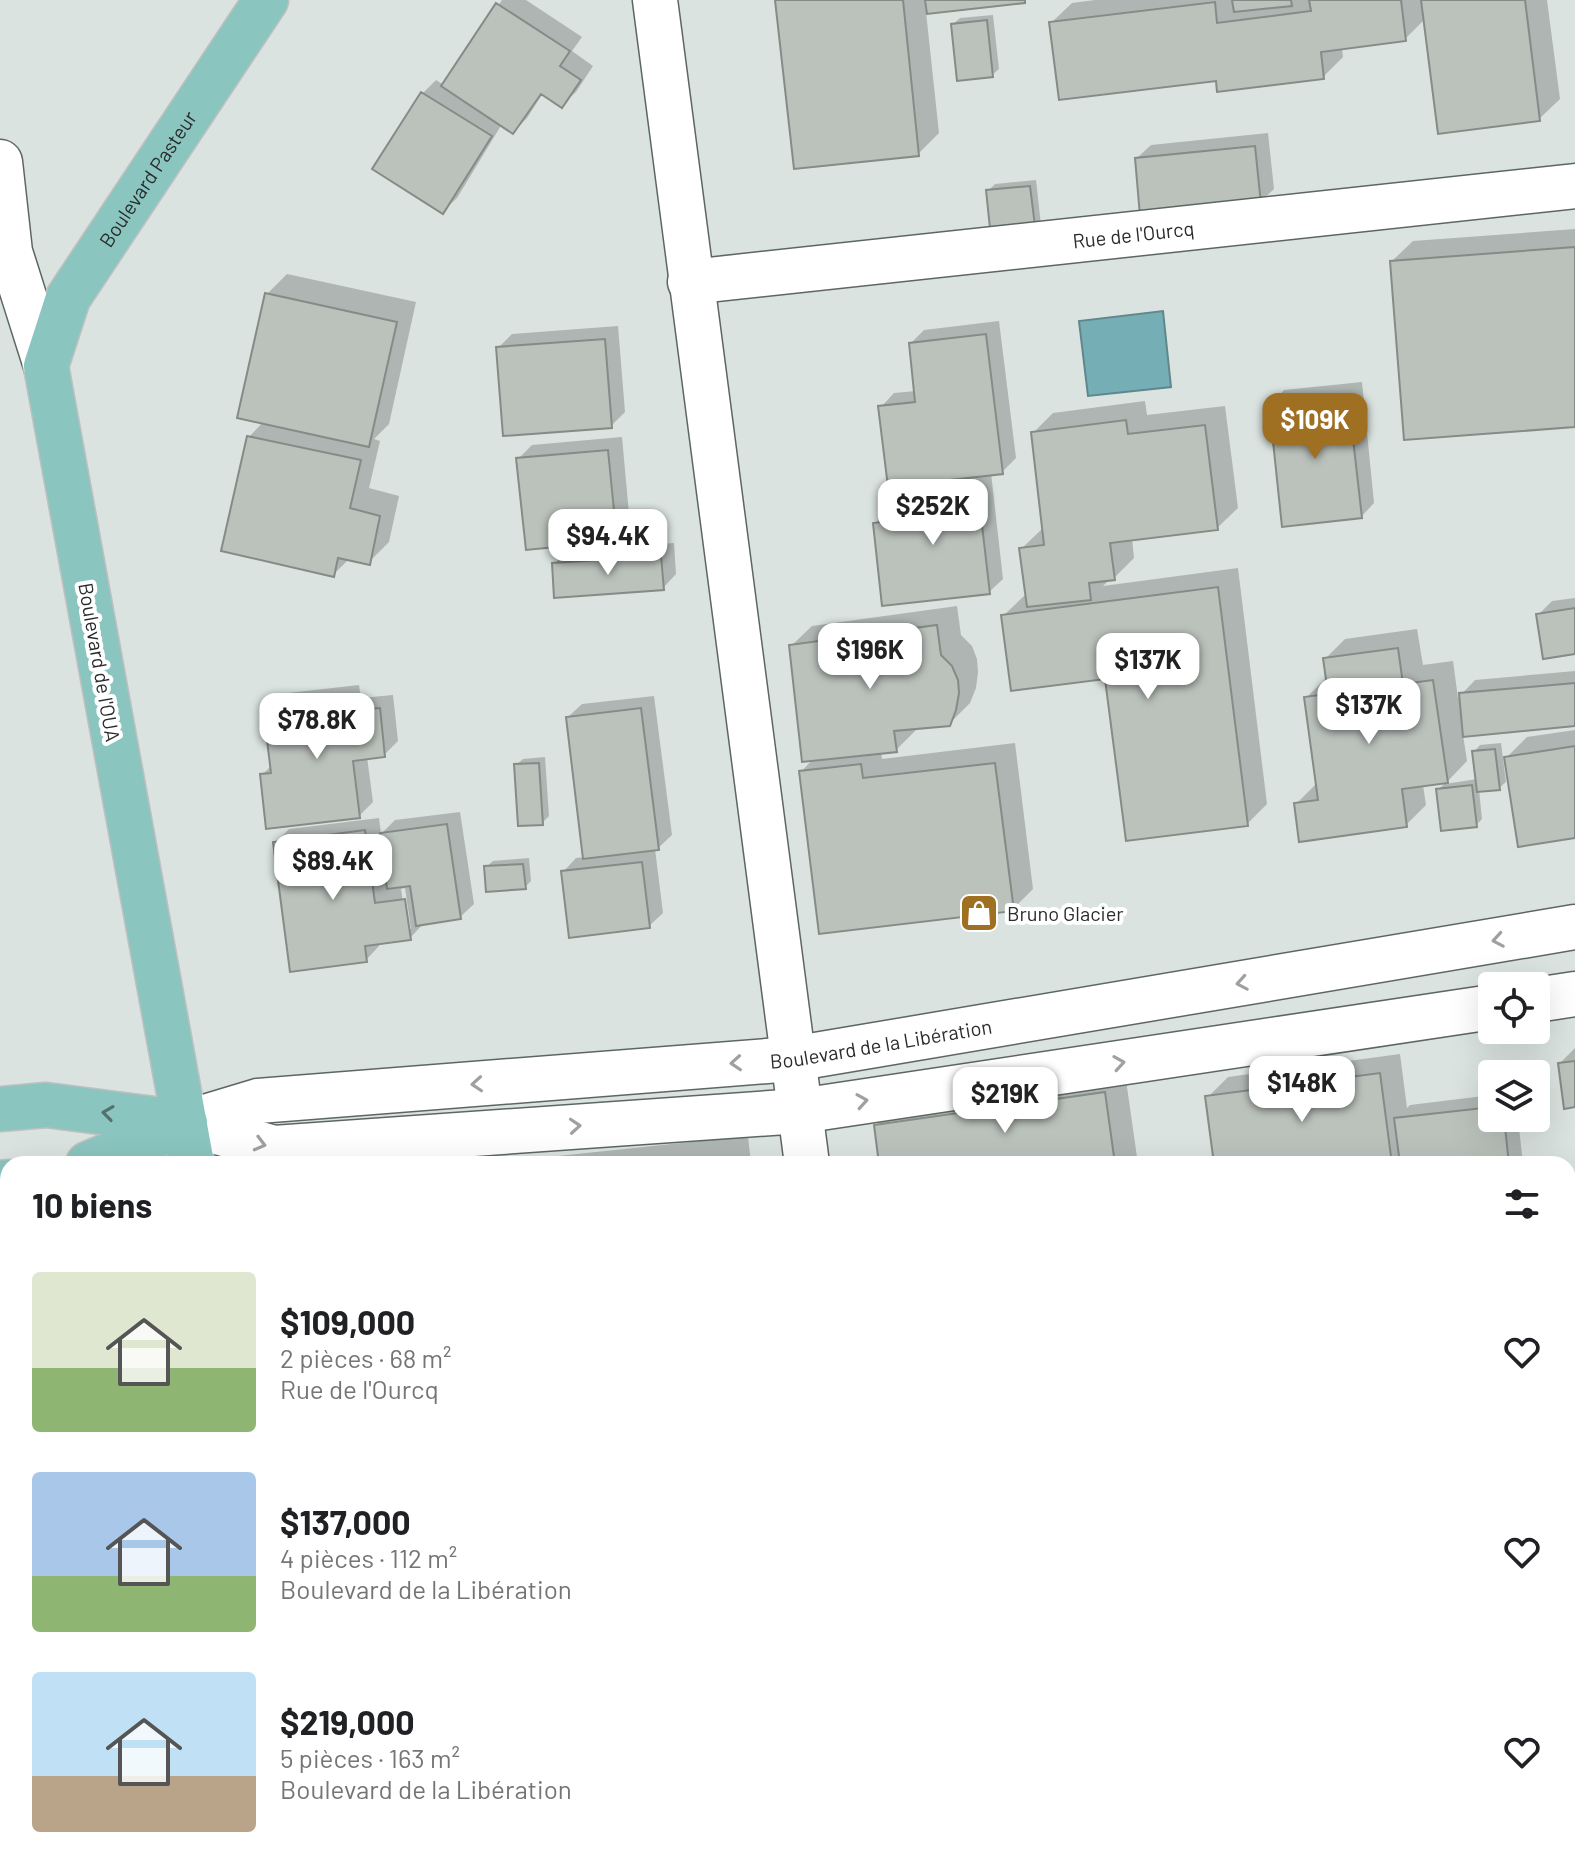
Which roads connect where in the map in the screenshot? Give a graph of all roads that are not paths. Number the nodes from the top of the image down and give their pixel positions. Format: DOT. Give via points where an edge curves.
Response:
graph roads {
  1 [pos="266,0"];
  2 [pos="655,0"];
  3 [pos="0,162"];
  4 [pos="1575,186"];
  5 [pos="690,282"];
  6 [pos="46,366"];
  7 [pos="1575,927"];
  8 [pos="1575,994"];
  9 [pos="1550,998"];
  10 [pos="1478,1009"];
  11 [pos="792,1059"];
  12 [pos="0,1109"];
  13 [pos="800,1111"];
  14 [pos="188,1144"];
  15 [pos="128,1156"];
  16 [pos="806,1156"];
  1 -- 6 [label="main road, Boulevard Pasteur" via="68,298"];
  2 -- 5 [label="street"];
  3 -- 6 [label="street, Boulevard de l'OUA" via="10,252"];
  4 -- 5 [label="street, Rue de l'Ourcq"];
  5 -- 11 [label="street"];
  6 -- 14 [label="main road, Boulevard de l'OUA"];
  7 -- 11 [label="street, Boulevard de la Libération, one-way"];
  8 -- 9 [label="street"];
  13 -- 10 [label="street, Boulevard de la Libération, one-way"];
  11 -- 13 [label="street"];
  11 -- 14 [label="street, Boulevard de la Libération, one-way" via="258,1101"];
  14 -- 12 [label="main road, Boulevard de la Libération, one-way" via="46,1105"];
  14 -- 13 [label="street, Boulevard de la Libération, one-way" via="274,1148"];
  13 -- 16 [label="street"];
  14 -- 15 [label="main road, Boulevard de la Libération"];
}
